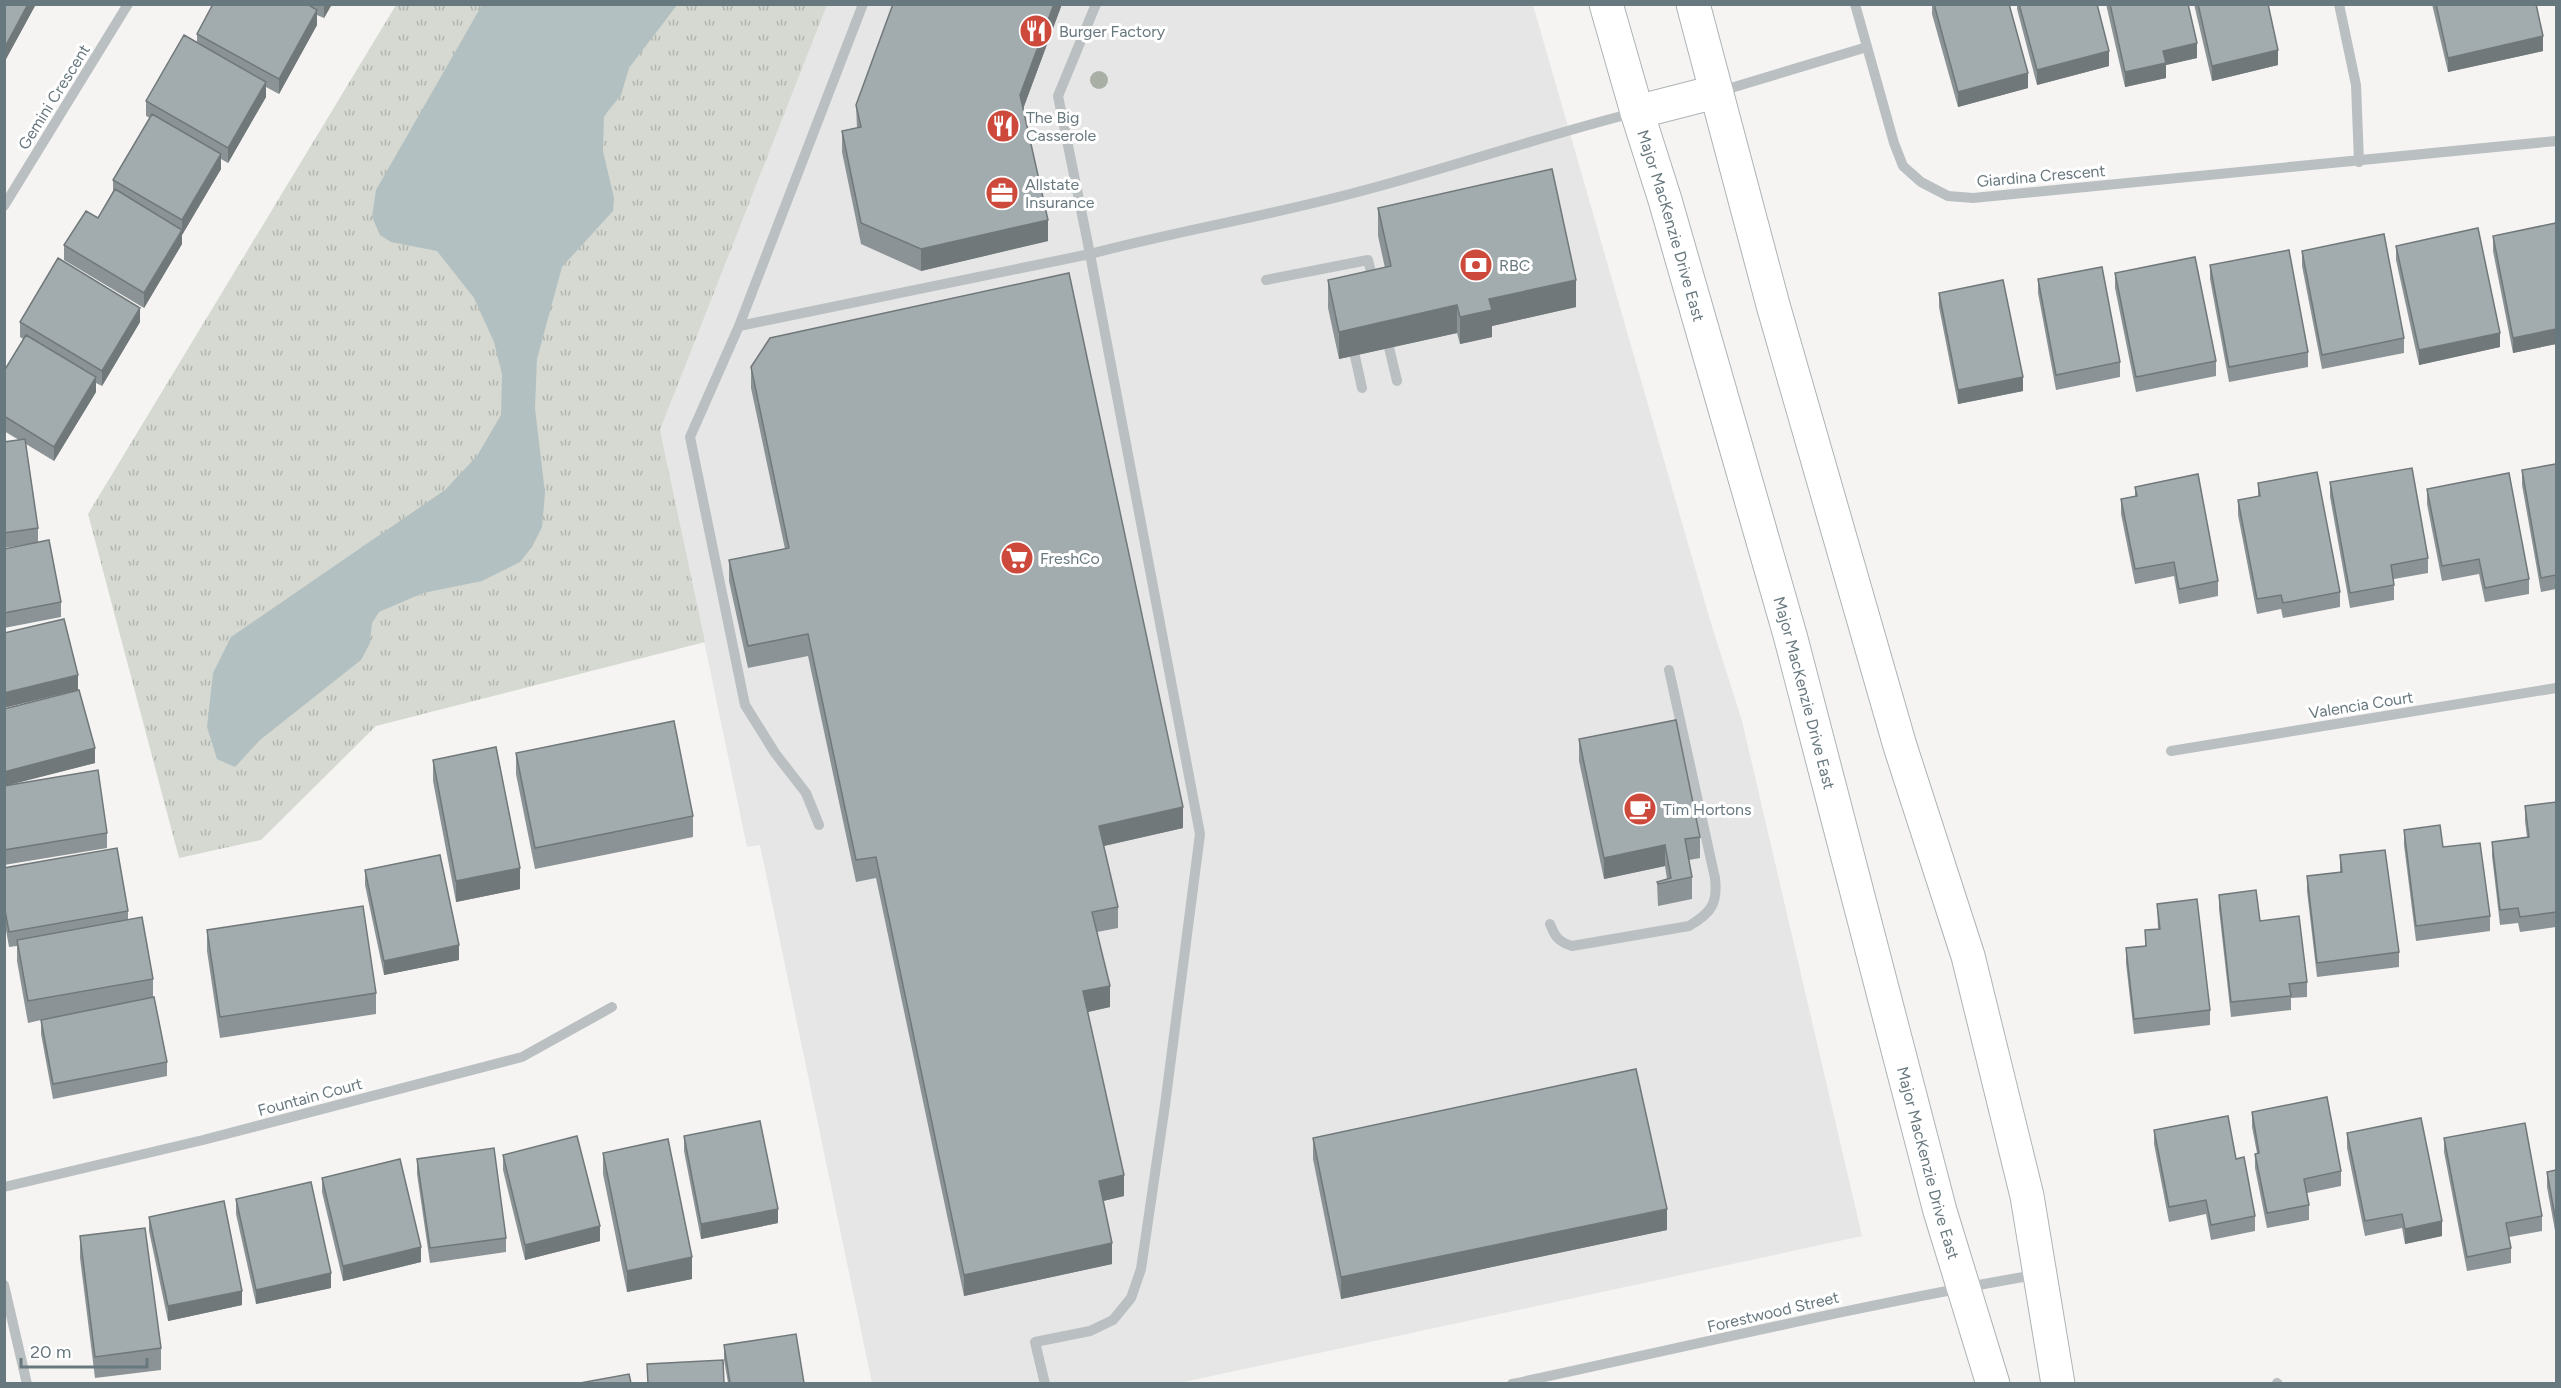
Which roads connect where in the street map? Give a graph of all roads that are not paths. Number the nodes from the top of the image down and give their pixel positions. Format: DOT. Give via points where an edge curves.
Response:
graph roads {
  1 [pos="128,4"];
  2 [pos="863,4"];
  3 [pos="1096,4"];
  4 [pos="1606,4"];
  5 [pos="1693,4"];
  6 [pos="1855,4"];
  7 [pos="2339,4"];
  8 [pos="1867,47"];
  9 [pos="1715,92"];
  10 [pos="1637,112"];
  11 [pos="2556,141"];
  12 [pos="2359,162"];
  13 [pos="4,206"];
  14 [pos="1090,255"];
  15 [pos="1266,280"];
  16 [pos="1376,295"];
  17 [pos="1382,318"];
  18 [pos="739,326"];
  19 [pos="1349,329"];
  20 [pos="1397,381"];
  21 [pos="1362,388"];
  22 [pos="1669,670"];
  23 [pos="2556,688"];
  24 [pos="2171,751"];
  25 [pos="819,825"];
  26 [pos="1550,924"];
  27 [pos="612,1007"];
  28 [pos="4,1187"];
  29 [pos="2041,1274"];
  30 [pos="4,1285"];
  31 [pos="1963,1287"];
  32 [pos="27,1383"];
  33 [pos="1045,1383"];
  34 [pos="1512,1383"];
  35 [pos="1993,1383"];
  36 [pos="2058,1383"];
  1 -- 13 [label="street, Gemini Crescent"];
  2 -- 18 [label="street"];
  3 -- 14 [label="street" via="1058,96"];
  4 -- 10 [label="main road, Major MacKenzie Drive East"];
  5 -- 9 [label="main road"];
  6 -- 8 [label="street, Giardina Crescent"];
  7 -- 12 [label="street" via="2356,85"];
  8 -- 9 [label="street"];
  8 -- 12 [label="street, Giardina Crescent" via="1903,166 1921,182 1948,196 1973,198"];
  9 -- 10 [label="main road"];
  9 -- 29 [label="main road" via="1900,746 1968,956 2027,1196"];
  10 -- 14 [label="street" via="1364,191"];
  10 -- 31 [label="main road, Major MacKenzie Drive East" via="1790,635"];
  11 -- 12 [label="street, Giardina Crescent"];
  14 -- 18 [label="street"];
  14 -- 33 [label="street" via="1200,834 1141,1269 1131,1298 1113,1320 1090,1331 1035,1342"];
  15 -- 16 [label="street" via="1335,272 1368,260"];
  17 -- 20 [label="street"];
  18 -- 25 [label="street" via="690,437 745,705 806,793"];
  19 -- 21 [label="street"];
  22 -- 26 [label="street" via="1715,878 1717,893 1712,907 1706,917 1689,926 1572,946 1554,935"];
  23 -- 24 [label="street, Valencia Court"];
  27 -- 28 [label="street, Fountain Court" via="522,1057"];
  29 -- 31 [label="street, Forestwood Street"];
  29 -- 36 [label="main road"];
  30 -- 32 [label="street"];
  31 -- 34 [label="street, Forestwood Street"];
  31 -- 35 [label="main road, Major MacKenzie Drive East"];
}
